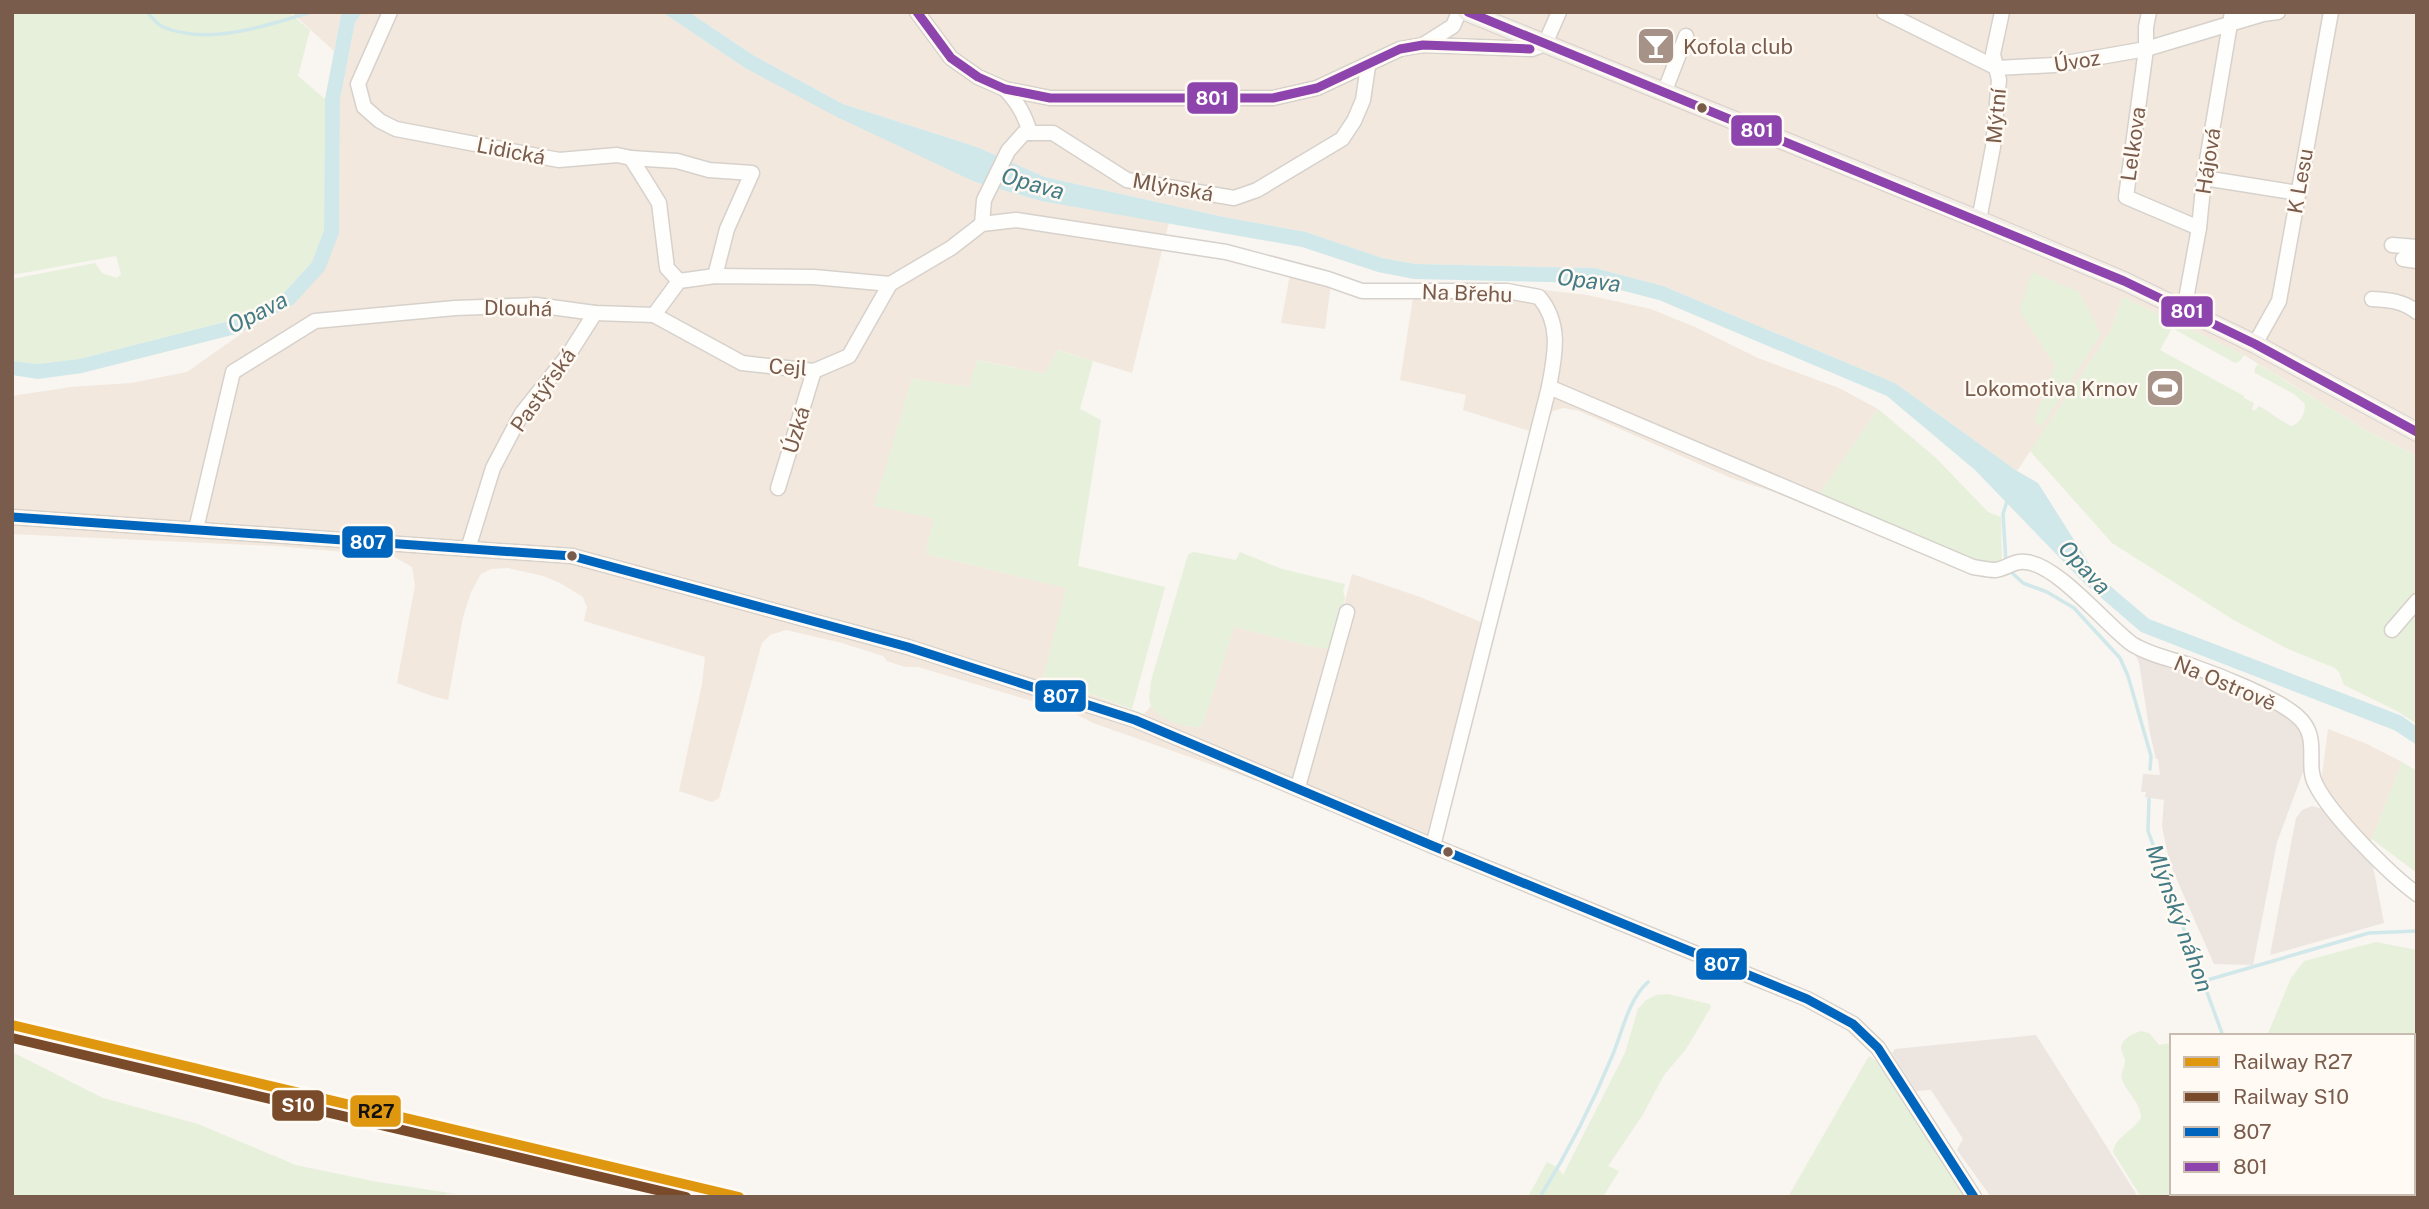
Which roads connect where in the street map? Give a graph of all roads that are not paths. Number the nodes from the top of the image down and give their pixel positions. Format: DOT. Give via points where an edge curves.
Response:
graph roads {
  1 [pos="390,12"];
  2 [pos="917,12"];
  3 [pos="1460,12"];
  4 [pos="1467,12"];
  5 [pos="1559,12"];
  6 [pos="1884,12"];
  7 [pos="2002,12"];
  8 [pos="2149,12"];
  9 [pos="2278,12"];
  10 [pos="2331,12"];
  11 [pos="2231,18"];
  12 [pos="1686,36"];
  13 [pos="1545,44"];
  14 [pos="1423,45"];
  15 [pos="2146,49"];
  16 [pos="1368,65"];
  17 [pos="1997,68"];
  18 [pos="1005,89"];
  19 [pos="1664,93"];
  20 [pos="1030,133"];
  21 [pos="631,158"];
  22 [pos="2204,178"];
  23 [pos="2298,193"];
  24 [pos="1979,220"];
  25 [pos="982,224"];
  26 [pos="2199,228"];
  27 [pos="2392,245"];
  28 [pos="2417,247"];
  29 [pos="715,276"];
  30 [pos="680,281"];
  31 [pos="890,284"];
  32 [pos="2372,299"];
  33 [pos="2184,310"];
  34 [pos="2417,312"];
  35 [pos="595,313"];
  36 [pos="654,315"];
  37 [pos="2255,344"];
  38 [pos="814,371"];
  39 [pos="1549,387"];
  40 [pos="2417,432"];
  41 [pos="778,488"];
  42 [pos="12,517"];
  43 [pos="196,529"];
  44 [pos="468,549"];
  45 [pos="2417,601"];
  46 [pos="1347,612"];
  47 [pos="2392,630"];
  48 [pos="1298,787"];
  49 [pos="1433,846"];
  50 [pos="2417,894"];
  51 [pos="1974,1197"];
  1 -- 21 [label="street, Lidická" via="358,84 364,107 380,121 396,129 559,160"];
  2 -- 18 [label="street" via="951,58"];
  3 -- 14 [label="street" via="1453,26"];
  4 -- 13 [label="main road"];
  5 -- 13 [label="street"];
  6 -- 17 [label="street, Úvoz"];
  7 -- 17 [label="street, Mýtní" via="1993,54"];
  8 -- 15 [label="street, Lelkova"];
  9 -- 11 [label="street, Úvoz"];
  10 -- 23 [label="street, K Lesu"];
  11 -- 15 [label="street, Úvoz"];
  11 -- 22 [label="street, Hájová"];
  12 -- 19 [label="street"];
  13 -- 14 [label="street" via="1532,49"];
  13 -- 19 [label="main road"];
  14 -- 16 [label="street" via="1401,48"];
  15 -- 17 [label="street, Úvoz" via="2054,65"];
  15 -- 26 [label="street, Lelkova" via="2126,197"];
  16 -- 18 [label="street" via="1317,88 1273,98 1050,98"];
  16 -- 20 [label="street, Mlýnská" via="1363,100 1342,139 1257,190 1234,198 1127,180 1053,133"];
  17 -- 24 [label="street, Mýtní" via="1993,147"];
  18 -- 20 [label="street" via="1025,116"];
  19 -- 24 [label="main road"];
  20 -- 25 [label="street" via="1024,133 1008,151 985,200"];
  21 -- 29 [label="street" via="751,173 727,229"];
  21 -- 30 [label="street" via="659,203 667,268"];
  22 -- 23 [label="street"];
  22 -- 26 [label="street, Hájová"];
  23 -- 37 [label="street, K Lesu" via="2279,301"];
  24 -- 33 [label="main road"];
  25 -- 31 [label="street"];
  25 -- 39 [label="street, Na Břehu" via="1016,220 1226,252 1362,291 1507,291 1539,297 1550,314 1557,342"];
  26 -- 33 [label="street, Hájová"];
  27 -- 28 [label="street"];
  29 -- 30 [label="street"];
  29 -- 31 [label="street" via="814,277"];
  30 -- 36 [label="street"];
  31 -- 38 [label="street, Cejl" via="849,356"];
  32 -- 34 [label="street" via="2394,300"];
  33 -- 37 [label="main road"];
  35 -- 36 [label="street, Dlouhá"];
  35 -- 43 [label="street, Dlouhá" via="523,306 315,321 233,372"];
  35 -- 44 [label="street, Pastýřská" via="522,412 493,468"];
  36 -- 38 [label="street, Cejl" via="742,363"];
  37 -- 40 [label="main road"];
  38 -- 41 [label="street, Úzká"];
  39 -- 49 [label="street"];
  39 -- 50 [label="street, Na Ostrově" via="1973,567 1995,570 2029,562 2042,567 2144,651 2277,703 2298,717 2309,733 2314,783 2336,815"];
  42 -- 43 [label="street"];
  43 -- 44 [label="street"];
  44 -- 48 [label="street" via="572,556 908,647 1135,720"];
  45 -- 47 [label="street"];
  46 -- 48 [label="street"];
  48 -- 49 [label="street"];
  49 -- 51 [label="street" via="1807,999 1853,1024 1874,1043"];
}
